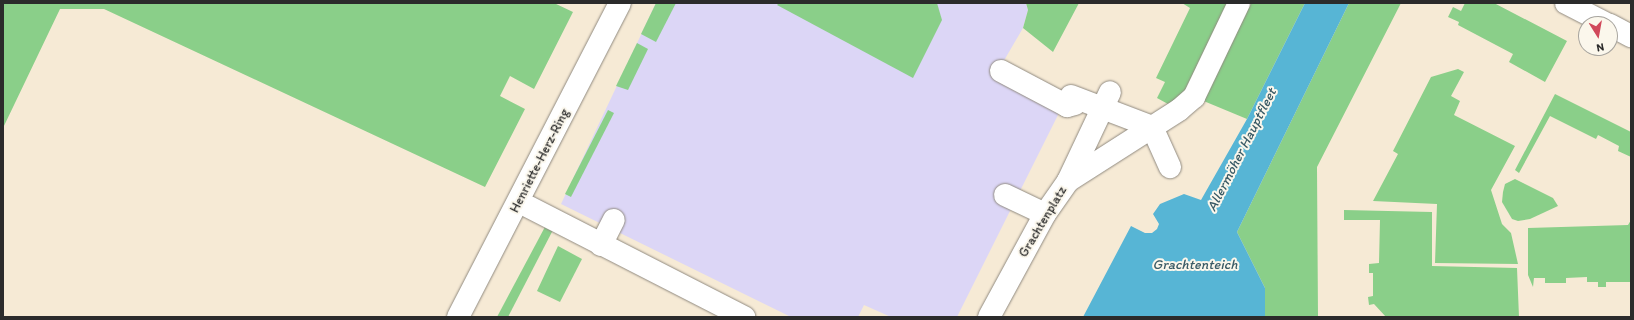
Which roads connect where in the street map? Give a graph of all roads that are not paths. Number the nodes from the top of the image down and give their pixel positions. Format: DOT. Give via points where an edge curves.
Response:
graph roads {
  1 [pos="619,3"];
  2 [pos="1239,3"];
  3 [pos="1566,3"];
  4 [pos="1591,16"];
  5 [pos="1618,30"];
  6 [pos="1631,36"];
  7 [pos="1001,71"];
  8 [pos="1106,100"];
  9 [pos="1075,104"];
  10 [pos="1152,127"];
  11 [pos="1090,133"];
  12 [pos="1170,167"];
  13 [pos="1068,181"];
  14 [pos="1005,195"];
  15 [pos="529,207"];
  16 [pos="1045,214"];
  17 [pos="614,220"];
  18 [pos="601,245"];
  19 [pos="458,317"];
  20 [pos="744,317"];
  21 [pos="989,317"];
  1 -- 19 [label="street, Henriette-Herz-Ring" via="532,178"];
  2 -- 10 [label="street, Grachtenplatz" via="1194,97"];
  3 -- 4 [label="street"];
  5 -- 6 [label="street"];
  7 -- 9 [label="street" via="1067,106"];
  8 -- 9 [label="street" via="1071,96"];
  8 -- 10 [label="street"];
  8 -- 11 [label="street"];
  9 -- 11 [label="street"];
  10 -- 12 [label="street"];
  10 -- 13 [label="street, Grachtenplatz"];
  11 -- 13 [label="street"];
  13 -- 16 [label="street, Grachtenplatz"];
  14 -- 16 [label="street"];
  15 -- 18 [label="street"];
  16 -- 21 [label="street, Grachtenplatz"];
  17 -- 18 [label="street"];
  18 -- 20 [label="street"];
}
